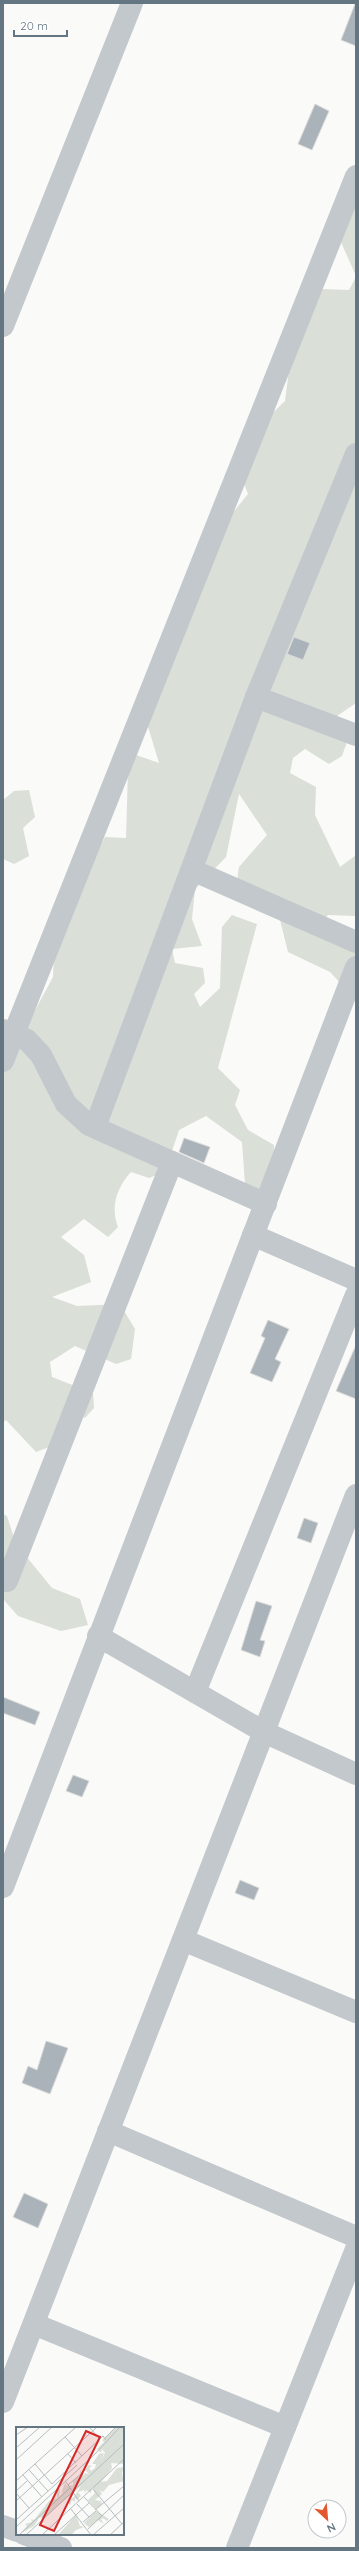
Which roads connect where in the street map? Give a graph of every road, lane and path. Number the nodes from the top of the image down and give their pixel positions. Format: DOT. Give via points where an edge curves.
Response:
graph roads {
  1 [pos="132,3"];
  2 [pos="356,176"];
  3 [pos="3,326"];
  4 [pos="356,454"];
  5 [pos="256,697"];
  6 [pos="356,734"];
  7 [pos="192,870"];
  8 [pos="356,942"];
  9 [pos="356,967"];
  10 [pos="8,1032"];
  11 [pos="3,1061"];
  12 [pos="95,1128"];
  13 [pos="172,1162"];
  14 [pos="266,1204"];
  15 [pos="254,1235"];
  16 [pos="356,1280"];
  17 [pos="356,1295"];
  18 [pos="356,1495"];
  19 [pos="7,1581"];
  20 [pos="98,1636"];
  21 [pos="195,1692"];
  22 [pos="264,1732"];
  23 [pos="356,1774"];
  24 [pos="8,1861"];
  25 [pos="3,1887"];
  26 [pos="183,1940"];
  27 [pos="356,2012"];
  28 [pos="108,2131"];
  29 [pos="356,2237"];
  30 [pos="356,2249"];
  31 [pos="34,2324"];
  32 [pos="3,2402"];
  33 [pos="285,2427"];
  34 [pos="3,2526"];
  35 [pos="16,2531"];
  36 [pos="27,2535"];
  37 [pos="61,2548"];
  38 [pos="237,2548"];
  1 -- 3 [label="street"];
  2 -- 10 [label="street"];
  4 -- 5 [label="street"];
  5 -- 6 [label="street"];
  5 -- 7 [label="street"];
  7 -- 8 [label="street"];
  7 -- 12 [label="street"];
  9 -- 14 [label="street"];
  10 -- 11 [label="street"];
  10 -- 12 [label="street" via="27,1040 41,1055 66,1104"];
  12 -- 13 [label="street"];
  13 -- 14 [label="street"];
  13 -- 19 [label="street"];
  14 -- 15 [label="street"];
  15 -- 16 [label="street"];
  15 -- 20 [label="street"];
  17 -- 21 [label="street"];
  18 -- 22 [label="street"];
  20 -- 21 [label="street"];
  20 -- 24 [label="street"];
  21 -- 22 [label="street"];
  22 -- 23 [label="street"];
  22 -- 26 [label="street"];
  24 -- 25 [label="street"];
  26 -- 27 [label="street"];
  26 -- 28 [label="street"];
  28 -- 29 [label="street"];
  28 -- 31 [label="street"];
  30 -- 33 [label="street"];
  31 -- 32 [label="street"];
  31 -- 33 [label="street"];
  33 -- 38 [label="street"];
  34 -- 35 [label="street"];
  36 -- 37 [label="street"];
}
